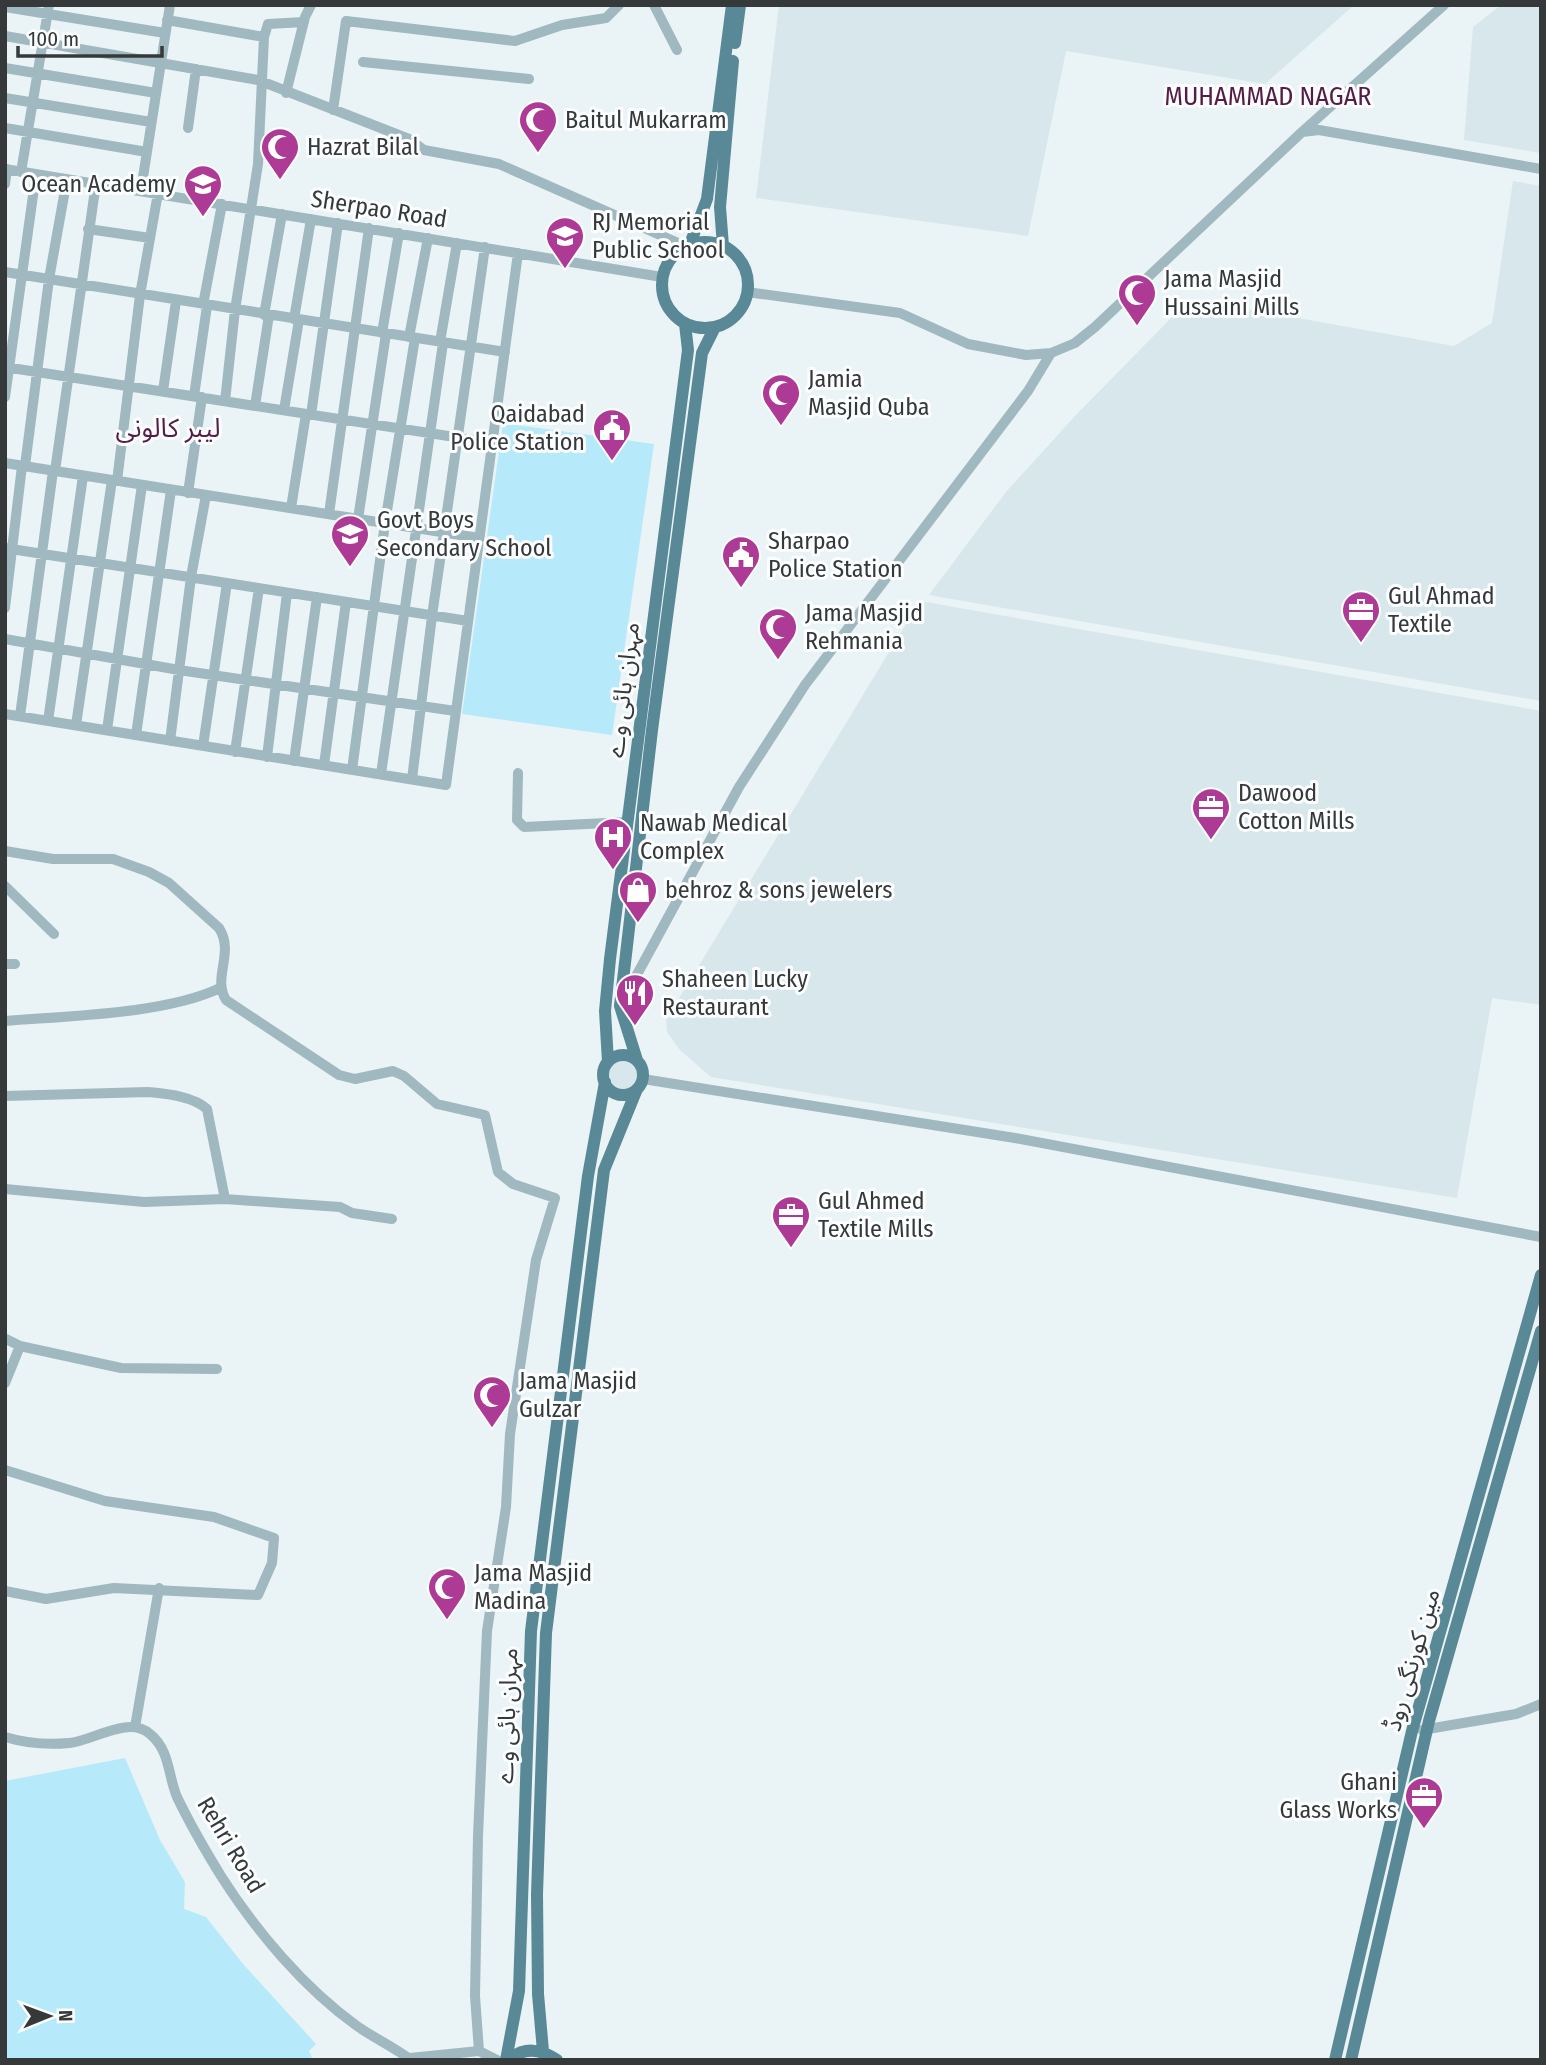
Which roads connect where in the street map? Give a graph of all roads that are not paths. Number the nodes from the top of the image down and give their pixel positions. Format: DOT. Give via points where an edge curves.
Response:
graph roads {
  1 [pos="170,5"];
  2 [pos="311,5"];
  3 [pos="619,5"];
  4 [pos="654,5"];
  5 [pos="732,5"];
  6 [pos="740,5"];
  7 [pos="1444,5"];
  8 [pos="5,6"];
  9 [pos="48,10"];
  10 [pos="167,20"];
  11 [pos="304,22"];
  12 [pos="165,33"];
  13 [pos="5,36"];
  14 [pos="264,37"];
  15 [pos="43,43"];
  16 [pos="677,50"];
  17 [pos="160,62"];
  18 [pos="363,62"];
  19 [pos="5,68"];
  20 [pos="196,69"];
  21 [pos="38,74"];
  22 [pos="529,79"];
  23 [pos="260,81"];
  24 [pos="156,93"];
  25 [pos="286,93"];
  26 [pos="5,98"];
  27 [pos="33,103"];
  28 [pos="333,110"];
  29 [pos="151,122"];
  30 [pos="5,128"];
  31 [pos="188,128"];
  32 [pos="28,132"];
  33 [pos="1302,132"];
  34 [pos="146,152"];
  35 [pos="6,169"];
  36 [pos="1541,169"];
  37 [pos="22,172"];
  38 [pos="36,174"];
  39 [pos="67,178"];
  40 [pos="96,183"];
  41 [pos="5,184"];
  42 [pos="141,191"];
  43 [pos="158,193"];
  44 [pos="222,204"];
  45 [pos="253,209"];
  46 [pos="282,214"];
  47 [pos="311,219"];
  48 [pos="338,223"];
  49 [pos="369,228"];
  50 [pos="88,229"];
  51 [pos="399,233"];
  52 [pos="150,238"];
  53 [pos="428,238"];
  54 [pos="457,243"];
  55 [pos="687,245"];
  56 [pos="723,246"];
  57 [pos="485,247"];
  58 [pos="518,253"];
  59 [pos="5,272"];
  60 [pos="21,275"];
  61 [pos="662,277"];
  62 [pos="49,279"];
  63 [pos="79,285"];
  64 [pos="747,292"];
  65 [pos="140,295"];
  66 [pos="176,301"];
  67 [pos="205,305"];
  68 [pos="235,310"];
  69 [pos="266,315"];
  70 [pos="296,320"];
  71 [pos="325,324"];
  72 [pos="685,324"];
  73 [pos="715,327"];
  74 [pos="354,329"];
  75 [pos="384,333"];
  76 [pos="412,338"];
  77 [pos="442,343"];
  78 [pos="471,347"];
  79 [pos="505,352"];
  80 [pos="1051,353"];
  81 [pos="8,367"];
  82 [pos="37,371"];
  83 [pos="66,375"];
  84 [pos="129,386"];
  85 [pos="163,391"];
  86 [pos="5,397"];
  87 [pos="198,397"];
  88 [pos="225,401"];
  89 [pos="255,406"];
  90 [pos="284,410"];
  91 [pos="308,414"];
  92 [pos="343,420"];
  93 [pos="372,424"];
  94 [pos="400,428"];
  95 [pos="429,433"];
  96 [pos="460,438"];
  97 [pos="493,443"];
  98 [pos="5,463"];
  99 [pos="24,466"];
  100 [pos="54,471"];
  101 [pos="83,476"];
  102 [pos="115,481"];
  103 [pos="142,485"];
  104 [pos="171,490"];
  105 [pos="188,492"];
  106 [pos="206,495"];
  107 [pos="290,508"];
  108 [pos="329,514"];
  109 [pos="358,519"];
  110 [pos="384,523"];
  111 [pos="416,528"];
  112 [pos="446,533"];
  113 [pos="480,538"];
  114 [pos="9,548"];
  115 [pos="41,554"];
  116 [pos="71,558"];
  117 [pos="101,563"];
  118 [pos="130,568"];
  119 [pos="161,573"];
  120 [pos="191,578"];
  121 [pos="227,583"];
  122 [pos="259,588"];
  123 [pos="287,593"];
  124 [pos="317,597"];
  125 [pos="346,602"];
  126 [pos="375,607"];
  127 [pos="5,608"];
  128 [pos="403,611"];
  129 [pos="432,616"];
  130 [pos="468,621"];
  131 [pos="5,639"];
  132 [pos="29,643"];
  133 [pos="59,649"];
  134 [pos="89,654"];
  135 [pos="117,659"];
  136 [pos="146,664"];
  137 [pos="179,670"];
  138 [pos="214,675"];
  139 [pos="245,679"];
  140 [pos="274,684"];
  141 [pos="304,688"];
  142 [pos="334,693"];
  143 [pos="362,697"];
  144 [pos="393,702"];
  145 [pos="421,706"];
  146 [pos="455,711"];
  147 [pos="5,714"];
  148 [pos="20,716"];
  149 [pos="48,721"];
  150 [pos="76,725"];
  151 [pos="107,730"];
  152 [pos="136,735"];
  153 [pos="170,741"];
  154 [pos="203,746"];
  155 [pos="235,752"];
  156 [pos="267,757"];
  157 [pos="295,761"];
  158 [pos="324,765"];
  159 [pos="352,770"];
  160 [pos="518,773"];
  161 [pos="381,774"];
  162 [pos="412,779"];
  163 [pos="628,822"];
  164 [pos="5,850"];
  165 [pos="5,887"];
  166 [pos="54,934"];
  167 [pos="220,988"];
  168 [pos="620,1006"];
  169 [pos="5,1021"];
  170 [pos="637,1060"];
  171 [pos="608,1062"];
  172 [pos="605,1082"];
  173 [pos="640,1084"];
  174 [pos="5,1096"];
  175 [pos="5,1189"];
  176 [pos="225,1199"];
  177 [pos="392,1219"];
  178 [pos="1541,1237"];
  179 [pos="1541,1275"];
  180 [pos="1541,1331"];
  181 [pos="6,1339"];
  182 [pos="20,1346"];
  183 [pos="217,1369"];
  184 [pos="5,1382"];
  185 [pos="5,1470"];
  186 [pos="159,1588"];
  187 [pos="5,1591"];
  188 [pos="1541,1704"];
  189 [pos="135,1727"];
  190 [pos="1427,1729"];
  191 [pos="1412,1731"];
  192 [pos="5,1737"];
  193 [pos="479,2051"];
  194 [pos="543,2051"];
  195 [pos="410,2059"];
  196 [pos="557,2059"];
  197 [pos="497,2060"];
  198 [pos="507,2060"];
  199 [pos="1335,2060"];
  200 [pos="1351,2060"];
  1 -- 10 [label="street"];
  2 -- 11 [label="street"];
  3 -- 28 [label="street" via="606,18 562,25 515,41 346,21"];
  4 -- 16 [label="street"];
  5 -- 55 [label="main road" via="707,199"];
  6 -- 56 [label="main road" via="720,207"];
  7 -- 33 [label="street"];
  8 -- 9 [label="street"];
  9 -- 12 [label="street"];
  9 -- 15 [label="street"];
  10 -- 12 [label="street"];
  10 -- 14 [label="street"];
  11 -- 14 [label="street" via="271,23"];
  11 -- 25 [label="street"];
  12 -- 17 [label="street"];
  13 -- 15 [label="street"];
  14 -- 23 [label="street"];
  15 -- 17 [label="street"];
  15 -- 21 [label="street"];
  17 -- 20 [label="street"];
  17 -- 24 [label="street"];
  18 -- 22 [label="street"];
  19 -- 21 [label="street"];
  20 -- 23 [label="street"];
  20 -- 31 [label="street"];
  21 -- 24 [label="street"];
  21 -- 27 [label="street"];
  23 -- 25 [label="street"];
  23 -- 45 [label="street"];
  24 -- 29 [label="street"];
  25 -- 28 [label="street"];
  26 -- 27 [label="street"];
  27 -- 29 [label="street"];
  27 -- 32 [label="street"];
  28 -- 55 [label="street" via="409,139 424,150 499,164"];
  29 -- 34 [label="street"];
  30 -- 32 [label="street"];
  32 -- 34 [label="street"];
  32 -- 37 [label="street"];
  33 -- 36 [label="street" via="1319,130"];
  33 -- 80 [label="street" via="1095,327 1075,343"];
  34 -- 42 [label="street"];
  35 -- 37 [label="street, Sherpao Road"];
  35 -- 41 [label="street"];
  37 -- 38 [label="street, Sherpao Road"];
  38 -- 39 [label="street, Sherpao Road"];
  38 -- 60 [label="street"];
  39 -- 40 [label="street, Sherpao Road"];
  39 -- 62 [label="street"];
  40 -- 42 [label="street, Sherpao Road"];
  40 -- 50 [label="street"];
  42 -- 43 [label="street, Sherpao Road"];
  43 -- 44 [label="street, Sherpao Road"];
  43 -- 52 [label="street"];
  44 -- 45 [label="street, Sherpao Road"];
  44 -- 67 [label="street"];
  45 -- 46 [label="street, Sherpao Road"];
  45 -- 68 [label="street"];
  46 -- 47 [label="street, Sherpao Road"];
  46 -- 69 [label="street"];
  47 -- 48 [label="street, Sherpao Road"];
  47 -- 70 [label="street"];
  48 -- 49 [label="street, Sherpao Road"];
  48 -- 71 [label="street"];
  49 -- 51 [label="street, Sherpao Road"];
  49 -- 74 [label="street"];
  50 -- 52 [label="street"];
  50 -- 63 [label="street"];
  51 -- 53 [label="street, Sherpao Road"];
  51 -- 75 [label="street"];
  52 -- 65 [label="street"];
  53 -- 54 [label="street, Sherpao Road"];
  53 -- 76 [label="street"];
  54 -- 57 [label="street, Sherpao Road"];
  54 -- 77 [label="street"];
  55 -- 56 [label="main road" via="700,241"];
  55 -- 61 [label="main road" via="674,253"];
  56 -- 64 [label="main road" via="745,269"];
  57 -- 58 [label="street, Sherpao Road"];
  57 -- 78 [label="street"];
  58 -- 61 [label="street, Sherpao Road"];
  58 -- 79 [label="street"];
  59 -- 60 [label="street"];
  60 -- 62 [label="street"];
  60 -- 81 [label="street"];
  61 -- 72 [label="main road" via="663,295 671,312"];
  62 -- 63 [label="street"];
  62 -- 82 [label="street"];
  63 -- 65 [label="street"];
  63 -- 83 [label="street"];
  64 -- 73 [label="main road" via="736,314"];
  64 -- 80 [label="street" via="900,313 968,344 1026,355"];
  65 -- 66 [label="street"];
  65 -- 84 [label="street"];
  66 -- 67 [label="street"];
  66 -- 85 [label="street"];
  67 -- 68 [label="street"];
  67 -- 87 [label="street"];
  68 -- 69 [label="street"];
  68 -- 88 [label="street"];
  69 -- 70 [label="street"];
  69 -- 89 [label="street"];
  70 -- 71 [label="street"];
  70 -- 90 [label="street"];
  71 -- 74 [label="street"];
  71 -- 91 [label="street"];
  72 -- 73 [label="main road"];
  72 -- 163 [label="main road, مہران ہائی وے" via="688,350"];
  73 -- 168 [label="main road" via="702,353"];
  74 -- 75 [label="street"];
  74 -- 92 [label="street"];
  75 -- 76 [label="street"];
  75 -- 93 [label="street"];
  76 -- 77 [label="street"];
  76 -- 94 [label="street"];
  77 -- 78 [label="street"];
  77 -- 95 [label="street"];
  78 -- 79 [label="street"];
  78 -- 96 [label="street"];
  79 -- 97 [label="street"];
  80 -- 168 [label="street" via="1028,391 805,685 739,787"];
  81 -- 82 [label="street"];
  81 -- 86 [label="street"];
  82 -- 83 [label="street"];
  82 -- 99 [label="street"];
  83 -- 84 [label="street"];
  83 -- 100 [label="street"];
  84 -- 85 [label="street"];
  84 -- 102 [label="street"];
  85 -- 87 [label="street"];
  87 -- 88 [label="street"];
  87 -- 105 [label="street"];
  88 -- 89 [label="street"];
  89 -- 90 [label="street"];
  90 -- 91 [label="street"];
  91 -- 92 [label="street"];
  91 -- 107 [label="street"];
  92 -- 93 [label="street"];
  92 -- 108 [label="street"];
  93 -- 94 [label="street"];
  93 -- 109 [label="street"];
  94 -- 95 [label="street"];
  94 -- 110 [label="street"];
  95 -- 96 [label="street"];
  95 -- 111 [label="street"];
  96 -- 97 [label="street"];
  96 -- 112 [label="street"];
  97 -- 113 [label="street"];
  98 -- 99 [label="street"];
  99 -- 100 [label="street"];
  99 -- 114 [label="street"];
  100 -- 101 [label="street"];
  100 -- 115 [label="street"];
  101 -- 102 [label="street"];
  101 -- 116 [label="street"];
  102 -- 103 [label="street"];
  102 -- 117 [label="street"];
  103 -- 104 [label="street"];
  103 -- 118 [label="street"];
  104 -- 105 [label="street"];
  104 -- 119 [label="street"];
  105 -- 106 [label="street"];
  106 -- 107 [label="street"];
  106 -- 120 [label="street"];
  107 -- 108 [label="street"];
  108 -- 109 [label="street"];
  109 -- 110 [label="street"];
  110 -- 111 [label="street"];
  110 -- 126 [label="street"];
  111 -- 112 [label="street"];
  111 -- 128 [label="street"];
  112 -- 113 [label="street"];
  112 -- 129 [label="street"];
  113 -- 130 [label="street"];
  114 -- 115 [label="street"];
  114 -- 127 [label="street"];
  115 -- 116 [label="street"];
  115 -- 132 [label="street"];
  116 -- 117 [label="street"];
  116 -- 133 [label="street"];
  117 -- 118 [label="street"];
  117 -- 134 [label="street"];
  118 -- 119 [label="street"];
  118 -- 135 [label="street"];
  119 -- 120 [label="street"];
  119 -- 136 [label="street"];
  120 -- 121 [label="street"];
  120 -- 137 [label="street"];
  121 -- 122 [label="street"];
  121 -- 138 [label="street"];
  122 -- 123 [label="street"];
  122 -- 139 [label="street"];
  123 -- 124 [label="street"];
  123 -- 140 [label="street"];
  124 -- 125 [label="street"];
  124 -- 141 [label="street"];
  125 -- 126 [label="street"];
  125 -- 142 [label="street"];
  126 -- 128 [label="street"];
  126 -- 143 [label="street"];
  128 -- 129 [label="street"];
  128 -- 144 [label="street"];
  129 -- 130 [label="street"];
  129 -- 145 [label="street"];
  130 -- 146 [label="street"];
  131 -- 132 [label="street"];
  132 -- 133 [label="street"];
  132 -- 148 [label="street"];
  133 -- 134 [label="street"];
  133 -- 149 [label="street"];
  134 -- 135 [label="street"];
  134 -- 150 [label="street"];
  135 -- 136 [label="street"];
  135 -- 151 [label="street"];
  136 -- 137 [label="street"];
  136 -- 152 [label="street"];
  137 -- 138 [label="street"];
  137 -- 153 [label="street"];
  138 -- 139 [label="street"];
  138 -- 154 [label="street"];
  139 -- 140 [label="street"];
  139 -- 155 [label="street"];
  140 -- 141 [label="street"];
  140 -- 156 [label="street"];
  141 -- 142 [label="street"];
  141 -- 157 [label="street"];
  142 -- 143 [label="street"];
  142 -- 158 [label="street"];
  143 -- 144 [label="street"];
  143 -- 159 [label="street"];
  144 -- 145 [label="street"];
  144 -- 161 [label="street"];
  145 -- 146 [label="street"];
  145 -- 162 [label="street"];
  146 -- 162 [label="street" via="446,785"];
  147 -- 148 [label="street"];
  148 -- 149 [label="street"];
  149 -- 150 [label="street"];
  150 -- 151 [label="street"];
  151 -- 152 [label="street"];
  152 -- 153 [label="street"];
  153 -- 154 [label="street"];
  154 -- 155 [label="street"];
  155 -- 156 [label="street"];
  156 -- 157 [label="street"];
  157 -- 158 [label="street"];
  158 -- 159 [label="street"];
  159 -- 161 [label="street"];
  160 -- 163 [label="street" via="517,820 524,827"];
  161 -- 162 [label="street"];
  163 -- 171 [label="main road, مہران ہائی وے" via="606,1011"];
  164 -- 167 [label="street" via="53,859 113,859 159,877 225,937 227,953"];
  165 -- 166 [label="street"];
  167 -- 169 [label="street" via="197,999"];
  167 -- 193 [label="street" via="226,1000 339,1075 355,1079 393,1072 436,1104 485,1115 498,1172 513,1184 555,1198 534,1273 487,1631 475,1996"];
  168 -- 170 [label="main road"];
  170 -- 171 [label="main road" via="622,1055"];
  170 -- 173 [label="main road"];
  171 -- 172 [label="main road"];
  172 -- 173 [label="main road" via="622,1095"];
  172 -- 198 [label="main road, مہران ہائی وے" via="531,1631 519,1991"];
  173 -- 178 [label="street" via="1016,1138"];
  173 -- 194 [label="main road" via="604,1170 546,1633 537,1894"];
  174 -- 176 [label="street" via="148,1092 203,1105 208,1109"];
  175 -- 176 [label="street" via="144,1202"];
  176 -- 177 [label="street" via="340,1207"];
  179 -- 191 [label="main road, مین کورنگی روڈ"];
  180 -- 190 [label="main road, مین کورنگی روڈ"];
  181 -- 182 [label="street"];
  182 -- 183 [label="street" via="121,1368"];
  182 -- 184 [label="street"];
  185 -- 186 [label="street" via="93,1498 214,1517 274,1537 272,1563 258,1595"];
  186 -- 187 [label="street" via="114,1588 46,1598"];
  186 -- 189 [label="street"];
  188 -- 190 [label="street" via="1516,1714"];
  189 -- 192 [label="street" via="69,1743"];
  189 -- 195 [label="street, Rehri Road" via="150,1733 164,1751 176,1793 196,1835 256,1925 301,1976 356,2025"];
  190 -- 191 [label="street"];
  190 -- 200 [label="main road, مین کورنگی روڈ"];
  191 -- 199 [label="main road, مین کورنگی روڈ"];
  193 -- 195 [label="street"];
  193 -- 197 [label="street"];
  194 -- 196 [label="main road"];
  194 -- 198 [label="main road" via="529,2050"];
}
